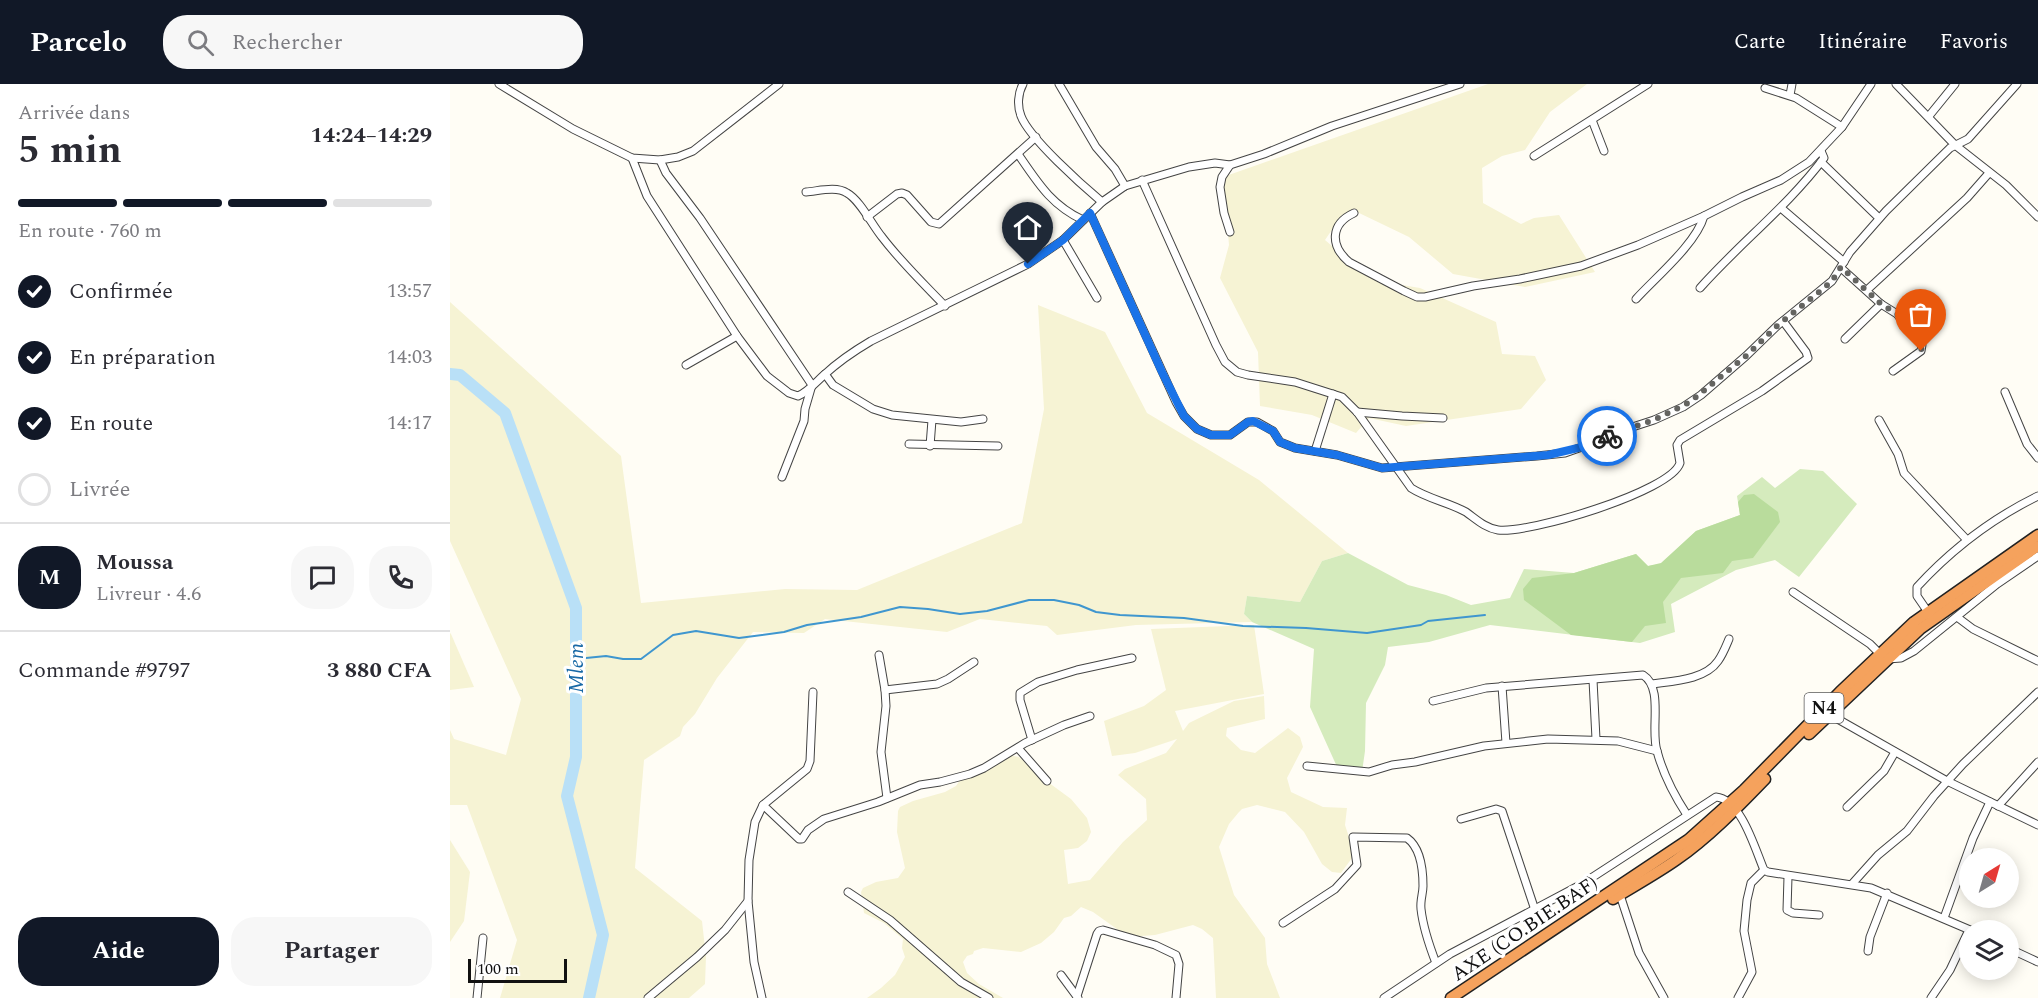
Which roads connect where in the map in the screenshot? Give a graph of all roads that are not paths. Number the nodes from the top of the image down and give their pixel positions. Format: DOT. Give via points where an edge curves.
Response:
graph roads {
  1 [pos="499,84"];
  2 [pos="779,84"];
  3 [pos="1023,84"];
  4 [pos="1059,84"];
  5 [pos="1460,84"];
  6 [pos="1648,84"];
  7 [pos="1792,84"];
  8 [pos="1871,84"];
  9 [pos="1896,84"];
  10 [pos="1954,84"];
  11 [pos="2017,84"];
  12 [pos="1765,88"];
  13 [pos="1790,95"];
  14 [pos="1929,116"];
  15 [pos="1592,120"];
  16 [pos="1842,127"];
  17 [pos="1036,137"];
  18 [pos="1955,145"];
  19 [pos="1604,151"];
  20 [pos="1821,152"];
  21 [pos="1018,154"];
  22 [pos="1534,156"];
  23 [pos="632,158"];
  24 [pos="660,160"];
  25 [pos="1821,162"];
  26 [pos="1230,165"];
  27 [pos="1989,173"];
  28 [pos="1142,180"];
  29 [pos="1125,186"];
  30 [pos="806,192"];
  31 [pos="1102,202"];
  32 [pos="1781,208"];
  33 [pos="1090,213"];
  34 [pos="1354,213"];
  35 [pos="1704,216"];
  36 [pos="867,217"];
  37 [pos="2038,217"];
  38 [pos="1879,218"];
  39 [pos="1083,220"];
  40 [pos="1230,232"];
  41 [pos="1063,240"];
  42 [pos="1842,265"];
  43 [pos="1700,288"];
  44 [pos="1867,290"];
  45 [pos="1097,298"];
  46 [pos="1636,299"];
  47 [pos="1881,304"];
  48 [pos="945,306"];
  49 [pos="1783,321"];
  50 [pos="737,336"];
  51 [pos="1845,339"];
  52 [pos="686,365"];
  53 [pos="1893,371"];
  54 [pos="825,374"];
  55 [pos="812,385"];
  56 [pos="2006,393"];
  57 [pos="1333,394"];
  58 [pos="1357,412"];
  59 [pos="1443,418"];
  60 [pos="983,419"];
  61 [pos="932,420"];
  62 [pos="1879,420"];
  63 [pos="909,444"];
  64 [pos="930,446"];
  65 [pos="998,446"];
  66 [pos="1315,451"];
  67 [pos="2038,458"];
  68 [pos="1395,467"];
  69 [pos="782,477"];
  70 [pos="2038,496"];
  71 [pos="2038,535"];
  72 [pos="1968,540"];
  73 [pos="2038,546"];
  74 [pos="2038,556"];
  75 [pos="1793,592"];
  76 [pos="1930,615"];
  77 [pos="1957,617"];
  78 [pos="1729,639"];
  79 [pos="879,655"];
  80 [pos="1884,656"];
  81 [pos="1132,658"];
  82 [pos="2038,661"];
  83 [pos="974,662"];
  84 [pos="1593,680"];
  85 [pos="1652,684"];
  86 [pos="1502,686"];
  87 [pos="885,690"];
  88 [pos="813,692"];
  89 [pos="2038,692"];
  90 [pos="1433,701"];
  91 [pos="1826,712"];
  92 [pos="1090,716"];
  93 [pos="1596,739"];
  94 [pos="1032,740"];
  95 [pos="1506,743"];
  96 [pos="1018,748"];
  97 [pos="1657,751"];
  98 [pos="1895,752"];
  99 [pos="2038,762"];
  100 [pos="1307,766"];
  101 [pos="1047,781"];
  102 [pos="1947,781"];
  103 [pos="887,798"];
  104 [pos="1994,804"];
  105 [pos="763,805"];
  106 [pos="1733,806"];
  107 [pos="1847,807"];
  108 [pos="1687,815"];
  109 [pos="1461,819"];
  110 [pos="2038,825"];
  111 [pos="1764,870"];
  112 [pos="1788,877"];
  113 [pos="1852,884"];
  114 [pos="848,892"];
  115 [pos="1618,892"];
  116 [pos="1887,893"];
  117 [pos="748,901"];
  118 [pos="1535,910"];
  119 [pos="1819,915"];
  120 [pos="1944,918"];
  121 [pos="1283,923"];
  122 [pos="1959,925"];
  123 [pos="483,938"];
  124 [pos="1868,951"];
  125 [pos="1959,951"];
  126 [pos="2019,953"];
  127 [pos="2038,962"];
  128 [pos="1436,963"];
  129 [pos="1061,975"];
  130 [pos="1078,997"];
  131 [pos="477,998"];
  132 [pos="648,998"];
  133 [pos="762,998"];
  134 [pos="989,998"];
  135 [pos="1176,998"];
  136 [pos="1384,998"];
  137 [pos="1456,998"];
  138 [pos="1664,998"];
  139 [pos="1738,998"];
  140 [pos="1931,998"];
  1 -- 23 [label="street" via="573,129"];
  2 -- 24 [label="street" via="693,151"];
  3 -- 17 [label="street" via="1018,102 1021,117"];
  4 -- 29 [label="street" via="1096,147"];
  5 -- 26 [label="street"];
  6 -- 15 [label="street"];
  7 -- 13 [label="street"];
  8 -- 16 [label="street"];
  9 -- 14 [label="street"];
  10 -- 14 [label="street"];
  11 -- 18 [label="street" via="1968,139"];
  12 -- 13 [label="street"];
  13 -- 16 [label="street"];
  14 -- 18 [label="street"];
  15 -- 19 [label="street"];
  15 -- 22 [label="street"];
  16 -- 20 [label="street"];
  17 -- 21 [label="street"];
  17 -- 31 [label="street"];
  18 -- 27 [label="street"];
  18 -- 38 [label="street"];
  20 -- 25 [label="street"];
  20 -- 35 [label="street" via="1781,180"];
  21 -- 36 [label="street" via="939,224 931,222 902,193"];
  21 -- 39 [label="street" via="1055,203"];
  23 -- 24 [label="street"];
  23 -- 50 [label="street" via="647,196"];
  24 -- 55 [label="street"];
  25 -- 32 [label="street"];
  25 -- 38 [label="street"];
  26 -- 28 [label="street" via="1203,164"];
  26 -- 40 [label="street" via="1220,187"];
  27 -- 37 [label="street"];
  27 -- 44 [label="street"];
  28 -- 29 [label="street"];
  28 -- 57 [label="street" via="1225,362 1237,372"];
  29 -- 31 [label="street"];
  30 -- 36 [label="street" via="846,192"];
  31 -- 33 [label="street"];
  32 -- 42 [label="street"];
  32 -- 43 [label="street"];
  33 -- 39 [label="street"];
  33 -- 66 [label="street" via="1184,416 1197,429 1211,435 1230,435 1253,421 1273,431 1280,442"];
  34 -- 35 [label="street" via="1346,217 1335,237 1342,256 1417,297 1581,267"];
  35 -- 46 [label="street" via="1680,253"];
  36 -- 48 [label="street"];
  38 -- 42 [label="street"];
  39 -- 41 [label="street"];
  41 -- 45 [label="street"];
  41 -- 48 [label="street" via="1028,264"];
  42 -- 44 [label="street"];
  42 -- 49 [label="street" via="1832,281"];
  44 -- 47 [label="street"];
  47 -- 51 [label="street"];
  47 -- 53 [label="street" via="1897,314 1922,348"];
  48 -- 54 [label="street" via="892,329"];
  49 -- 68 [label="street" via="1683,407 1654,420 1565,453"];
  49 -- 68 [label="street" via="1808,355 1806,361 1680,440 1676,471 1616,502 1539,525 1498,530 1424,496 1411,488"];
  50 -- 52 [label="street"];
  50 -- 55 [label="street" via="767,376 789,393 804,394"];
  54 -- 55 [label="street"];
  54 -- 61 [label="street" via="833,385 873,409"];
  55 -- 69 [label="street" via="804,421"];
  56 -- 67 [label="street" via="2027,444"];
  57 -- 58 [label="street"];
  57 -- 66 [label="street"];
  58 -- 59 [label="street"];
  58 -- 68 [label="street"];
  60 -- 61 [label="street"];
  61 -- 64 [label="street"];
  62 -- 72 [label="street" via="1899,454 1904,473"];
  63 -- 64 [label="street"];
  64 -- 65 [label="street"];
  66 -- 68 [label="street" via="1382,468"];
  70 -- 72 [label="street"];
  71 -- 76 [label="highway, N4"];
  72 -- 76 [label="street" via="1917,587 1917,596"];
  73 -- 76 [label="highway, N4"];
  74 -- 77 [label="street"];
  75 -- 80 [label="street"];
  76 -- 80 [label="highway, N4" via="1906,629"];
  77 -- 80 [label="street" via="1901,658"];
  77 -- 82 [label="street"];
  78 -- 85 [label="street" via="1711,669 1680,680"];
  79 -- 87 [label="street"];
  80 -- 91 [label="highway, N4"];
  81 -- 94 [label="street" via="1077,670 1025,688 1020,700"];
  83 -- 87 [label="street" via="937,684"];
  84 -- 85 [label="street" via="1638,675"];
  84 -- 86 [label="street"];
  84 -- 93 [label="street"];
  85 -- 97 [label="street"];
  86 -- 90 [label="street"];
  86 -- 95 [label="street"];
  87 -- 103 [label="street" via="881,752"];
  88 -- 105 [label="street" via="807,769"];
  89 -- 102 [label="street"];
  91 -- 98 [label="street"];
  91 -- 106 [label="highway, N4"];
  92 -- 94 [label="street"];
  93 -- 95 [label="street"];
  93 -- 97 [label="street"];
  94 -- 96 [label="street"];
  95 -- 100 [label="street" via="1369,772"];
  96 -- 101 [label="street"];
  96 -- 103 [label="street" via="970,774 920,785"];
  97 -- 108 [label="street"];
  98 -- 102 [label="street"];
  98 -- 107 [label="street" via="1884,771"];
  99 -- 104 [label="street"];
  102 -- 104 [label="street"];
  102 -- 113 [label="street" via="1907,831"];
  103 -- 105 [label="street" via="824,819 802,839"];
  104 -- 110 [label="street"];
  104 -- 120 [label="street" via="1973,838"];
  105 -- 117 [label="street" via="752,830"];
  106 -- 108 [label="street" via="1716,797"];
  106 -- 111 [label="street"];
  106 -- 115 [label="highway, N4"];
  108 -- 118 [label="street"];
  109 -- 118 [label="street" via="1496,809 1502,811"];
  111 -- 112 [label="street"];
  111 -- 139 [label="street" via="1751,883 1747,900 1744,932 1752,972"];
  112 -- 113 [label="street"];
  112 -- 119 [label="street" via="1787,910"];
  113 -- 116 [label="street"];
  114 -- 134 [label="street" via="890,920 961,982"];
  115 -- 137 [label="highway, AXE (CO.BIE.BAF) / N4"];
  115 -- 138 [label="street" via="1640,953"];
  116 -- 120 [label="street"];
  116 -- 124 [label="street"];
  117 -- 132 [label="street" via="725,930"];
  117 -- 133 [label="street"];
  118 -- 128 [label="street"];
  120 -- 122 [label="street"];
  121 -- 128 [label="street" via="1335,889 1357,865 1353,837 1407,838 1420,861 1421,908"];
  123 -- 131 [label="street"];
  125 -- 140 [label="street"];
  126 -- 127 [label="street"];
  128 -- 136 [label="street"];
  129 -- 130 [label="street"];
  130 -- 135 [label="street" via="1097,934 1103,930 1176,955"];
}
